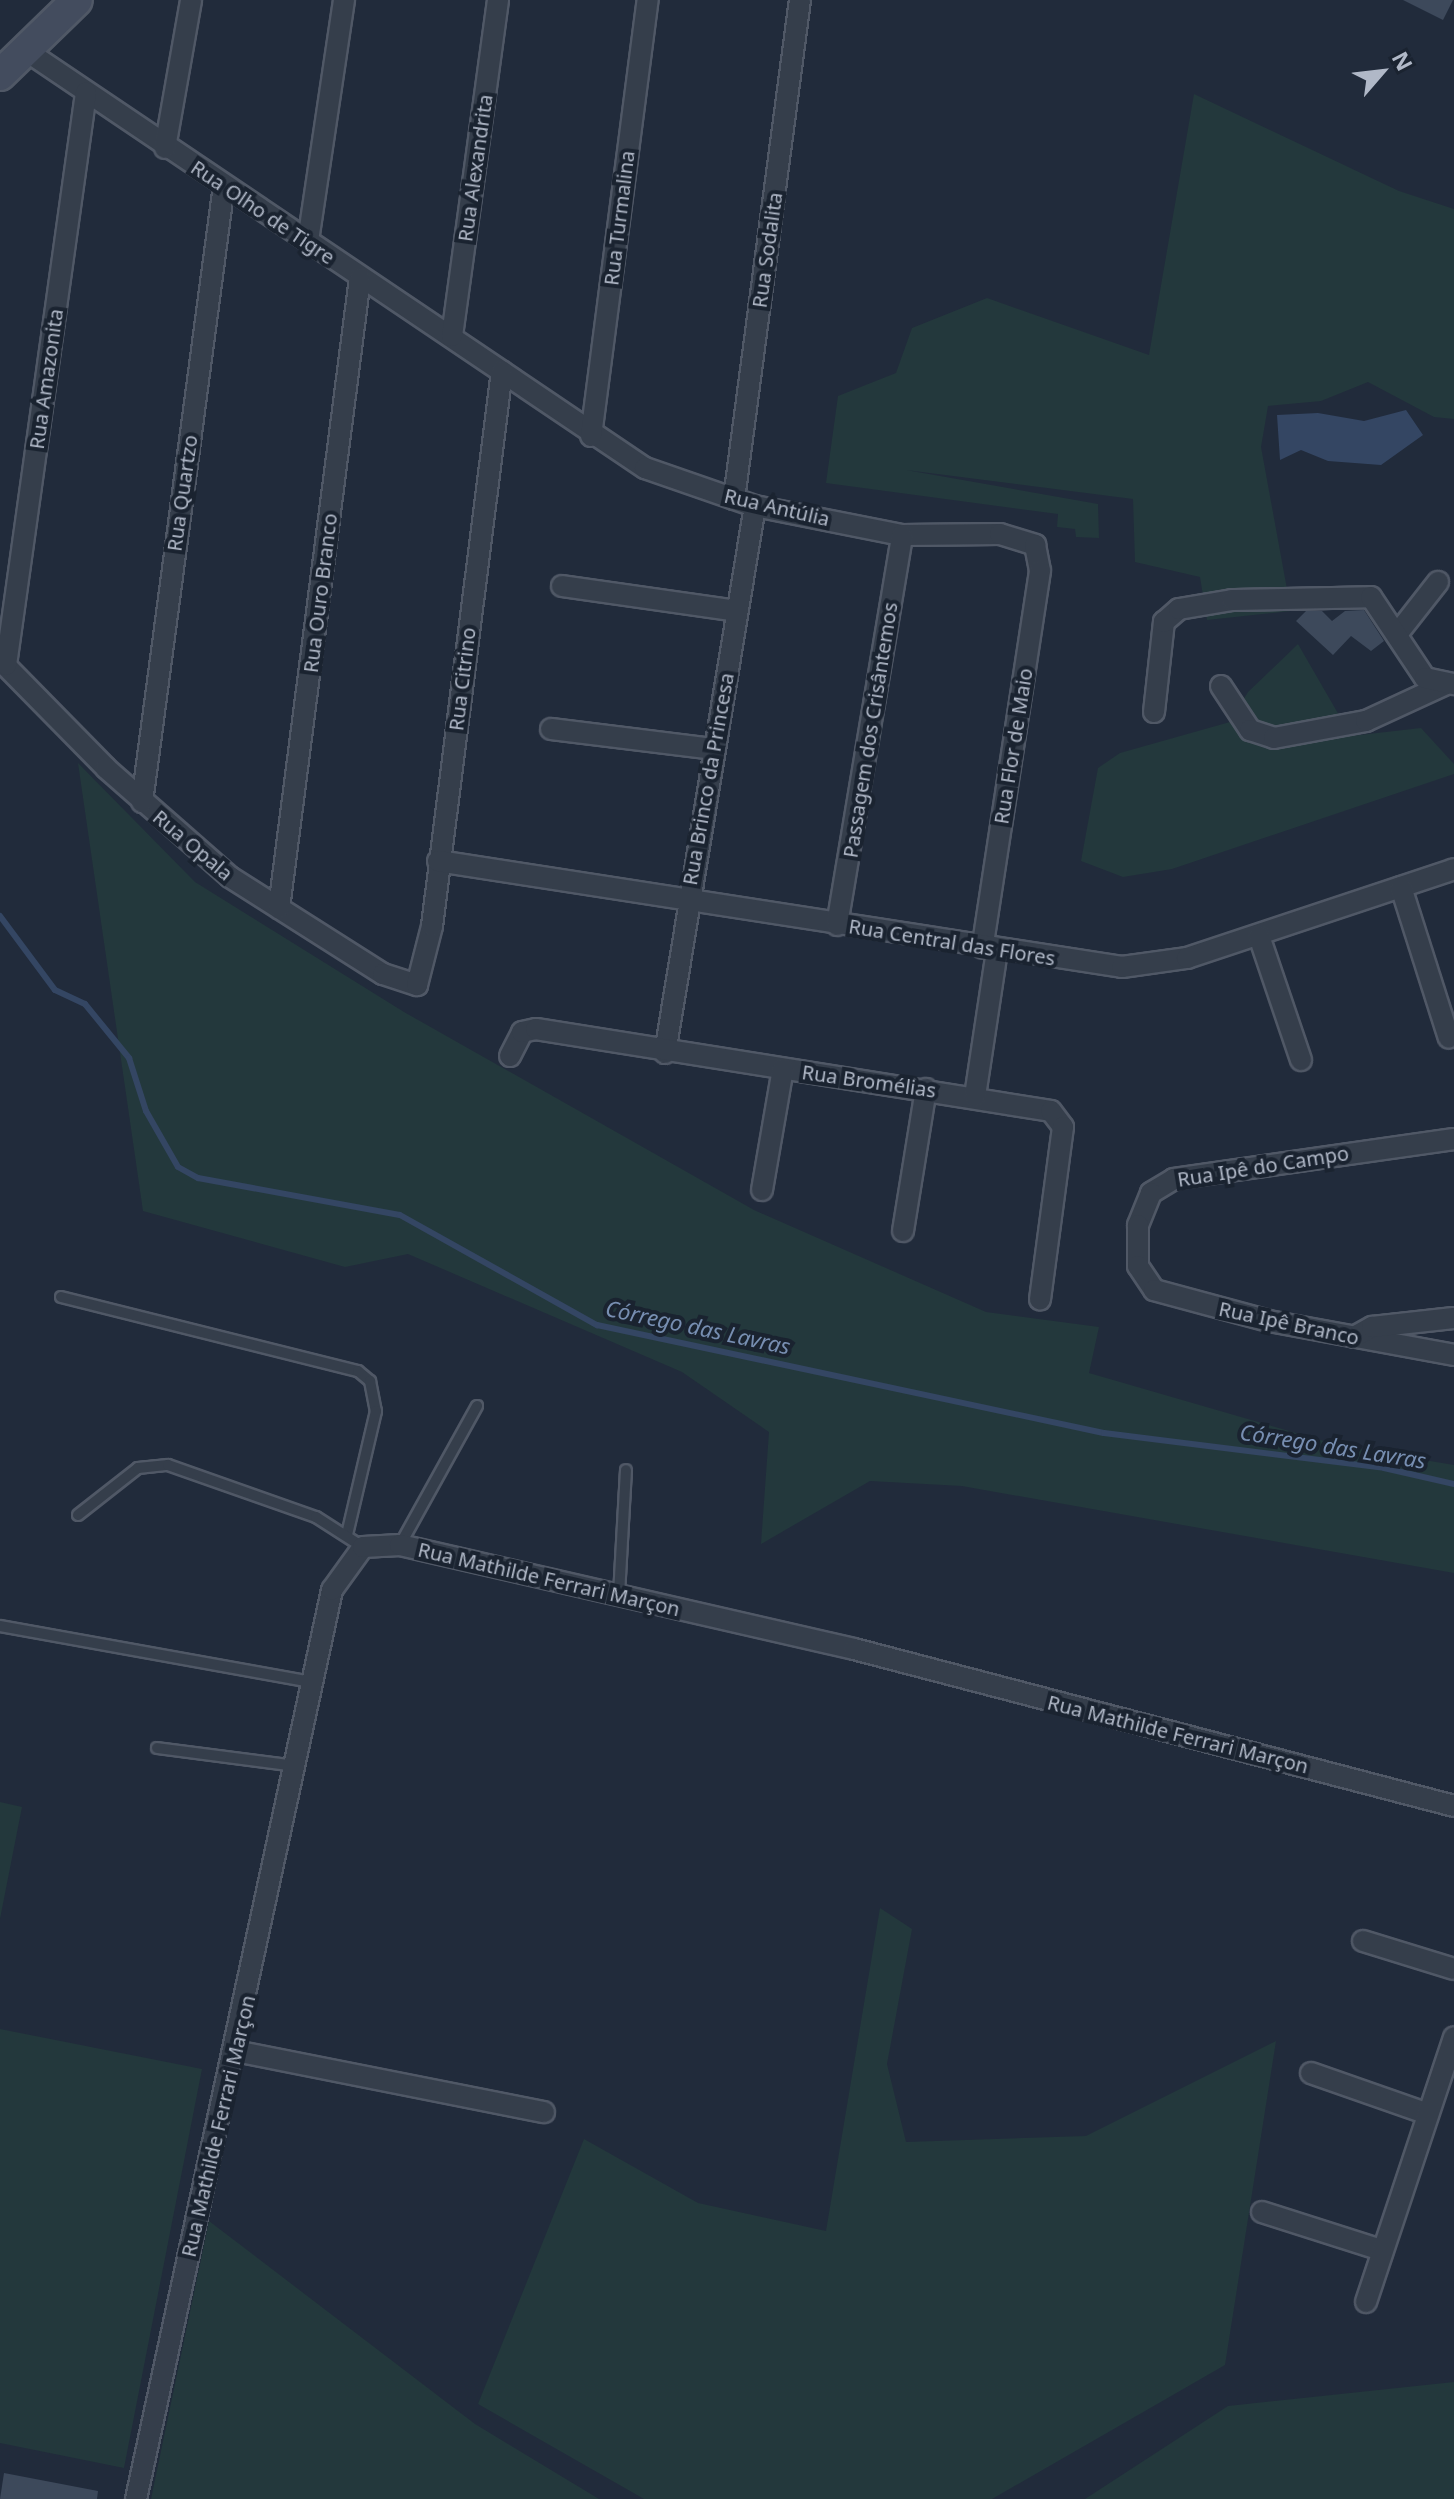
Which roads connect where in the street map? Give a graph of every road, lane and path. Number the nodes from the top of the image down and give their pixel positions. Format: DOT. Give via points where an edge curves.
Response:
graph roads {
  1 [pos="77,0"];
  2 [pos="191,0"];
  3 [pos="344,0"];
  4 [pos="498,0"];
  5 [pos="648,0"];
  6 [pos="800,0"];
  7 [pos="25,50"];
  8 [pos="0,75"];
  9 [pos="86,93"];
  10 [pos="165,148"];
  11 [pos="224,185"];
  12 [pos="308,241"];
  13 [pos="360,278"];
  14 [pos="452,336"];
  15 [pos="502,371"];
  16 [pos="591,436"];
  17 [pos="734,499"];
  18 [pos="755,506"];
  19 [pos="902,535"];
  20 [pos="1035,545"];
  21 [pos="1438,582"];
  22 [pos="562,586"];
  23 [pos="737,611"];
  24 [pos="1398,633"];
  25 [pos="3,663"];
  26 [pos="1450,684"];
  27 [pos="1221,686"];
  28 [pos="1154,712"];
  29 [pos="551,729"];
  30 [pos="713,749"];
  31 [pos="142,802"];
  32 [pos="438,861"];
  33 [pos="1454,869"];
  34 [pos="1401,887"];
  35 [pos="687,901"];
  36 [pos="279,908"];
  37 [pos="837,925"];
  38 [pos="1259,936"];
  39 [pos="989,949"];
  40 [pos="417,985"];
  41 [pos="1449,1038"];
  42 [pos="665,1053"];
  43 [pos="510,1056"];
  44 [pos="1301,1060"];
  45 [pos="783,1069"];
  46 [pos="926,1089"];
  47 [pos="975,1096"];
  48 [pos="1454,1139"];
  49 [pos="762,1190"];
  50 [pos="903,1231"];
  51 [pos="1138,1266"];
  52 [pos="61,1297"];
  53 [pos="1040,1299"];
  54 [pos="1454,1318"];
  55 [pos="1354,1337"];
  56 [pos="1454,1355"];
  57 [pos="477,1406"];
  58 [pos="626,1470"];
  59 [pos="78,1515"];
  60 [pos="355,1541"];
  61 [pos="400,1545"];
  62 [pos="619,1595"];
  63 [pos="0,1626"];
  64 [pos="312,1682"];
  65 [pos="157,1748"];
  66 [pos="295,1766"];
  67 [pos="1454,1806"];
  68 [pos="1363,1941"];
  69 [pos="1454,1969"];
  70 [pos="1454,2037"];
  71 [pos="235,2051"];
  72 [pos="1311,2073"];
  73 [pos="1448,2077"];
  74 [pos="544,2112"];
  75 [pos="1428,2114"];
  76 [pos="1262,2212"];
  77 [pos="1381,2250"];
  78 [pos="1366,2302"];
  79 [pos="136,2499"];
  1 -- 7 [label="street"];
  2 -- 10 [label="street"];
  3 -- 12 [label="street"];
  4 -- 14 [label="street, Rua Alexandrita"];
  5 -- 16 [label="street, Rua Turmalina"];
  6 -- 17 [label="street, Rua Sodalita"];
  7 -- 8 [label="street"];
  7 -- 9 [label="street, Rua Olho de Tigre"];
  9 -- 10 [label="street, Rua Olho de Tigre"];
  9 -- 25 [label="street, Rua Amazonita"];
  10 -- 11 [label="street, Rua Olho de Tigre"];
  11 -- 12 [label="street, Rua Olho de Tigre"];
  11 -- 31 [label="street, Rua Quartzo"];
  12 -- 13 [label="street, Rua Olho de Tigre"];
  13 -- 14 [label="street, Rua Olho de Tigre"];
  13 -- 36 [label="street, Rua Ouro Branco"];
  14 -- 15 [label="street, Rua Olho de Tigre"];
  15 -- 16 [label="street, Rua Antúlia"];
  15 -- 32 [label="street, Rua Citrino"];
  16 -- 17 [label="street, Rua Antúlia" via="645,468"];
  17 -- 18 [label="street, Rua Antúlia"];
  18 -- 19 [label="street, Rua Antúlia"];
  18 -- 23 [label="street, Rua Brinco da Princesa"];
  19 -- 20 [label="street, Rua Antúlia" via="1000,534"];
  19 -- 37 [label="street, Passagem dos Crisântemos"];
  20 -- 39 [label="street, Rua Flor de Maio" via="1040,571"];
  21 -- 24 [label="street"];
  22 -- 23 [label="street"];
  23 -- 30 [label="street, Rua Brinco da Princesa"];
  24 -- 26 [label="street" via="1425,678"];
  24 -- 28 [label="street" via="1371,597 1179,609 1164,622 1157,646"];
  25 -- 31 [label="street, Rua Opala"];
  26 -- 27 [label="street" via="1366,721 1274,738 1250,730"];
  29 -- 30 [label="street"];
  30 -- 35 [label="street, Rua Brinco da Princesa"];
  31 -- 36 [label="street, Rua Opala"];
  32 -- 35 [label="street, Rua Central das Flores"];
  32 -- 40 [label="street, Rua Citrino"];
  33 -- 34 [label="street, Rua Central das Flores"];
  34 -- 38 [label="street, Rua Central das Flores"];
  34 -- 41 [label="street"];
  35 -- 37 [label="street, Rua Central das Flores"];
  35 -- 42 [label="street, Rua Brinco da Princesa"];
  36 -- 40 [label="street, Rua Opala" via="399,984"];
  37 -- 39 [label="street, Rua Central das Flores"];
  38 -- 39 [label="street, Rua Central das Flores" via="1158,965"];
  38 -- 44 [label="street"];
  39 -- 47 [label="street, Rua Flor de Maio"];
  42 -- 43 [label="street, Rua Bromélias" via="536,1029 522,1032"];
  42 -- 45 [label="street, Rua Bromélias"];
  45 -- 46 [label="street, Rua Bromélias"];
  45 -- 49 [label="street"];
  46 -- 47 [label="street, Rua Bromélias"];
  46 -- 50 [label="street"];
  47 -- 53 [label="street, Rua Bromélias" via="1042,1107 1063,1127"];
  48 -- 51 [label="street, Rua Ipê do Campo" via="1207,1171 1160,1184 1141,1211"];
  51 -- 55 [label="street, Rua Ipê Branco" via="1154,1290 1171,1296"];
  52 -- 60 [label="lane" via="358,1371 370,1381 376,1411"];
  54 -- 55 [label="street" via="1372,1327"];
  55 -- 56 [label="street, Rua Ipê Branco"];
  57 -- 61 [label="lane"];
  58 -- 62 [label="lane"];
  59 -- 60 [label="lane" via="138,1468 168,1465 316,1517"];
  60 -- 61 [label="street, Rua Mathilde Ferrari Marçon"];
  60 -- 64 [label="street, Rua Mathilde Ferrari Marçon" via="332,1590"];
  61 -- 62 [label="street, Rua Mathilde Ferrari Marçon"];
  62 -- 67 [label="street, Rua Mathilde Ferrari Marçon"];
  63 -- 64 [label="lane"];
  64 -- 66 [label="street, Rua Mathilde Ferrari Marçon"];
  65 -- 66 [label="lane"];
  66 -- 71 [label="street, Rua Mathilde Ferrari Marçon"];
  68 -- 69 [label="street"];
  70 -- 73 [label="street"];
  71 -- 74 [label="street"];
  71 -- 79 [label="street, Rua Mathilde Ferrari Marçon"];
  72 -- 75 [label="street"];
  73 -- 75 [label="street"];
  75 -- 77 [label="street"];
  76 -- 77 [label="street"];
  77 -- 78 [label="street"];
}
